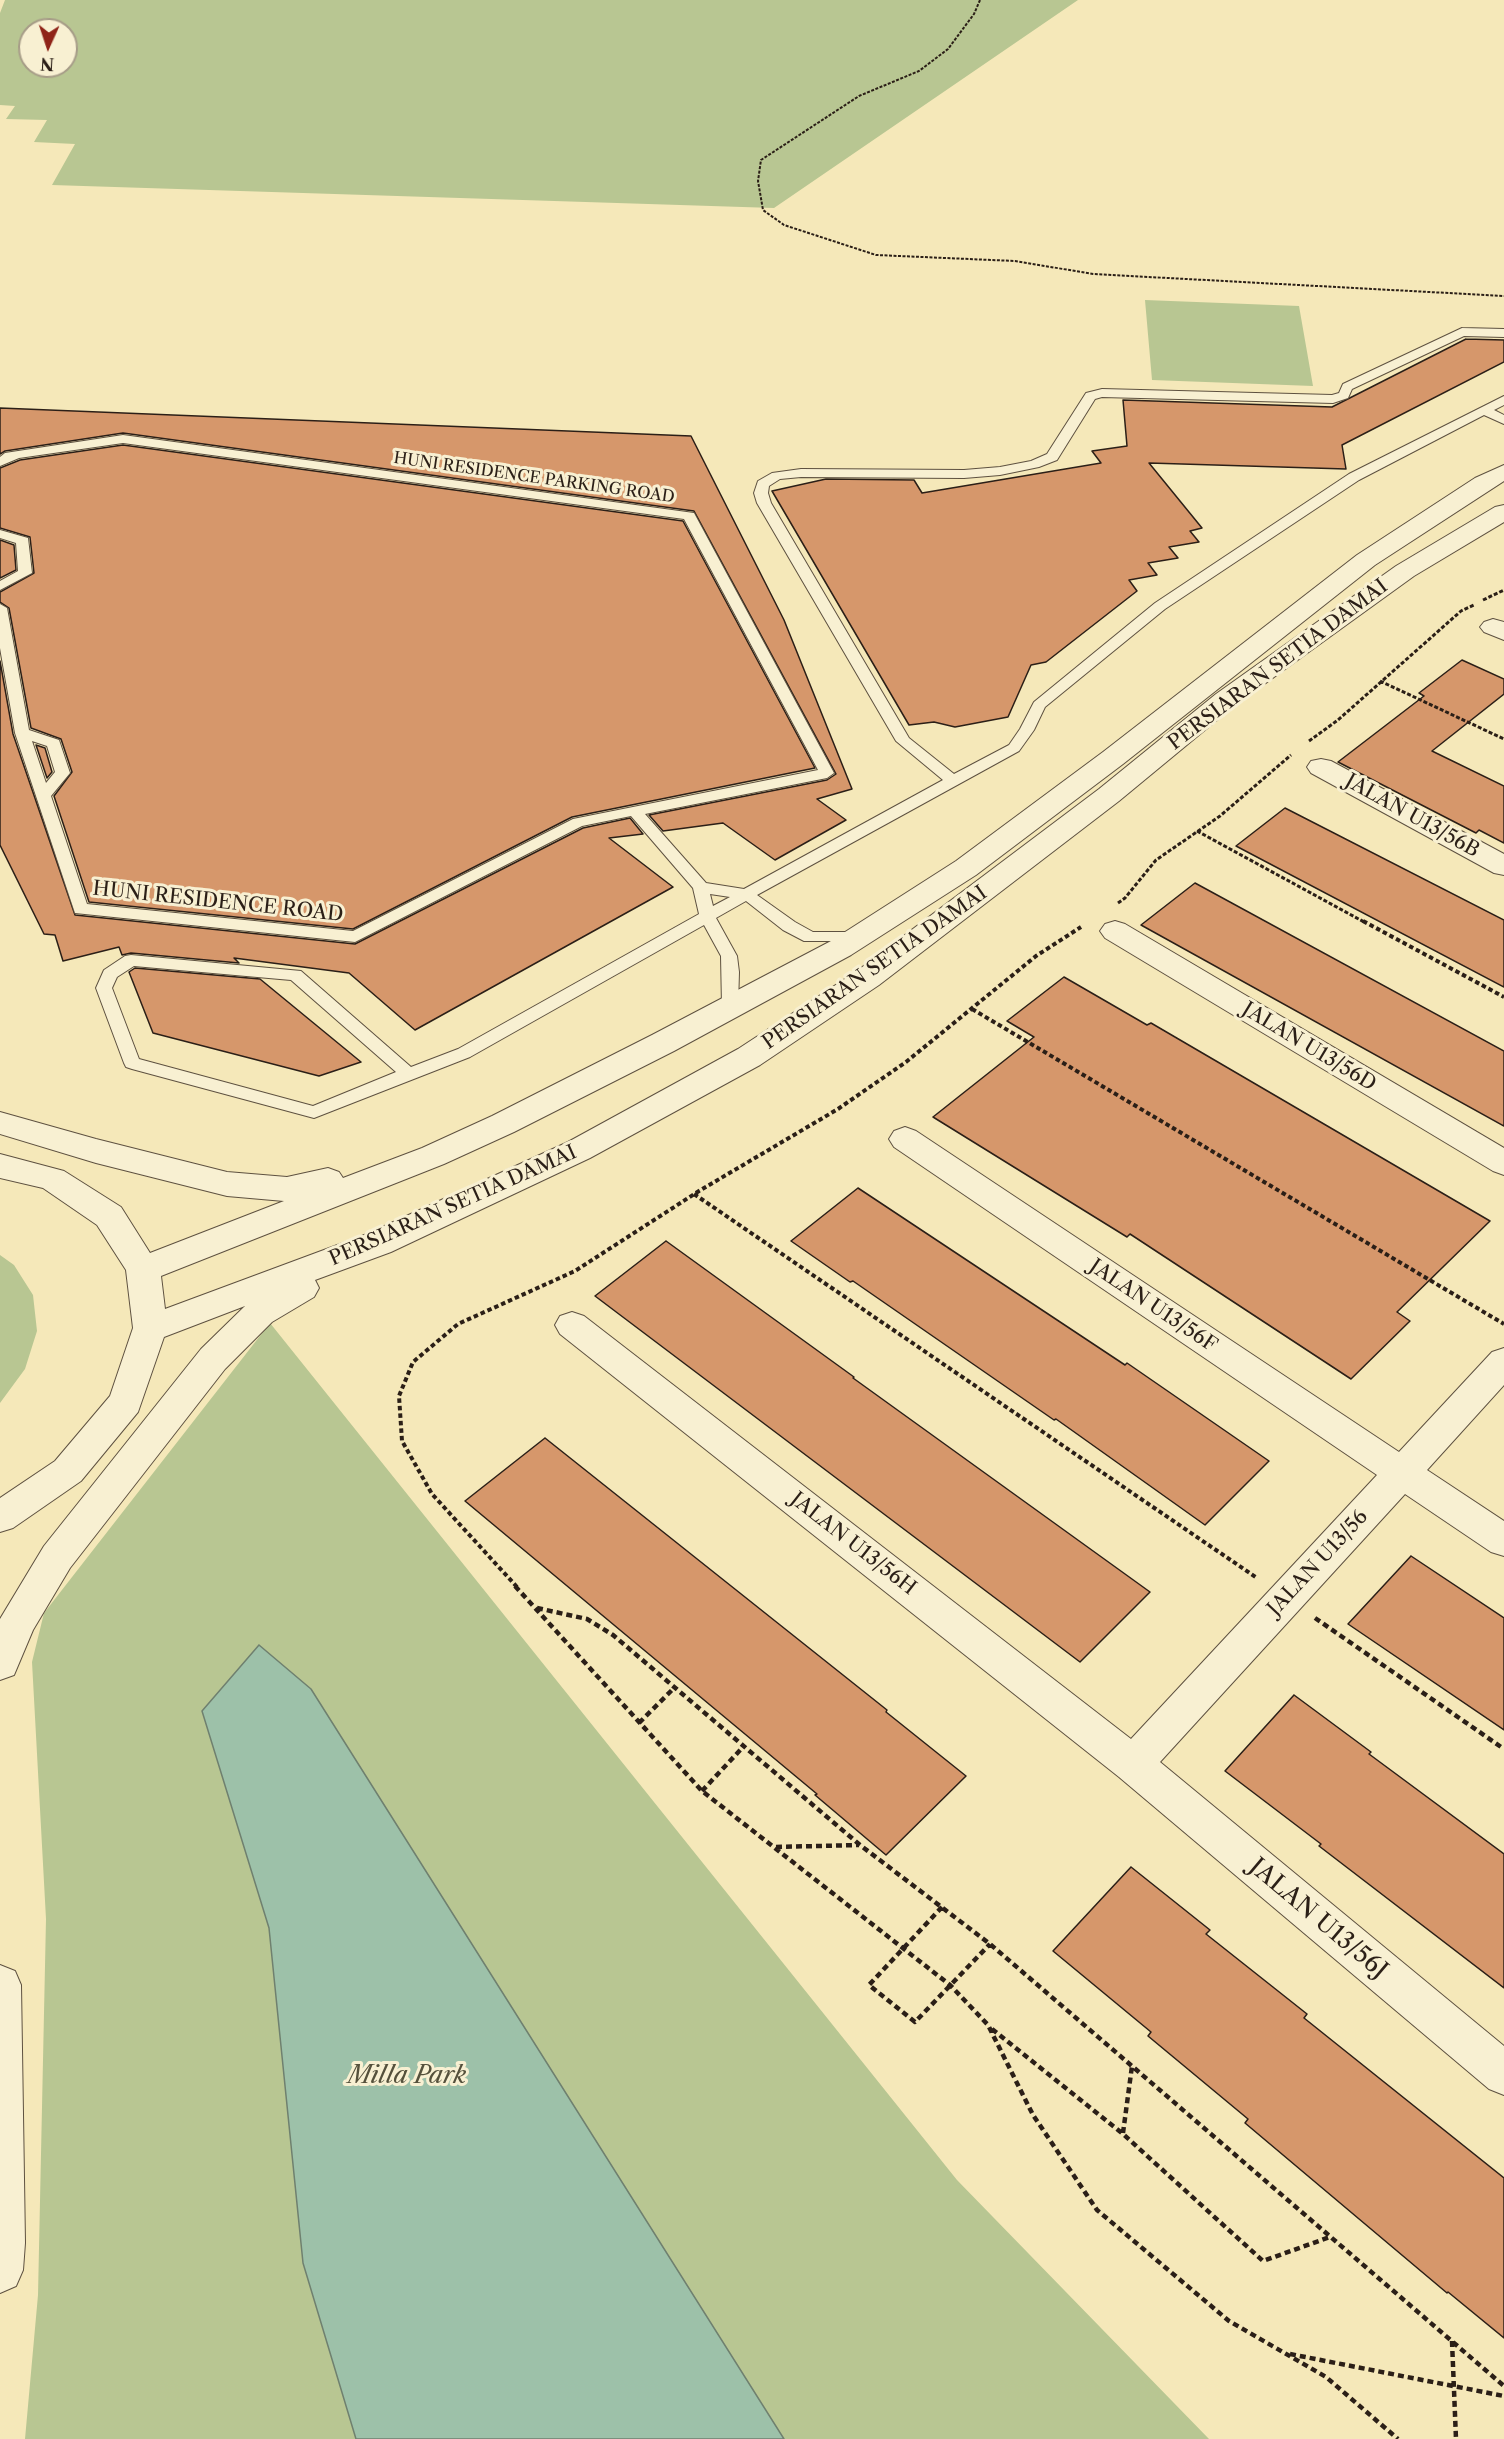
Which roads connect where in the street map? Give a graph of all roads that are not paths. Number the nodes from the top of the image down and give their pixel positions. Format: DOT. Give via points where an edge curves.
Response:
graph roads {
  1 [pos="1504,333"];
  2 [pos="1504,399"];
  3 [pos="1483,410"];
  4 [pos="1504,420"];
  5 [pos="0,462"];
  6 [pos="1504,472"];
  7 [pos="1504,512"];
  8 [pos="0,534"];
  9 [pos="0,586"];
  10 [pos="0,608"];
  11 [pos="22,733"];
  12 [pos="1321,767"];
  13 [pos="952,780"];
  14 [pos="43,796"];
  15 [pos="634,810"];
  16 [pos="1504,866"];
  17 [pos="701,887"];
  18 [pos="746,894"];
  19 [pos="707,916"];
  20 [pos="1114,931"];
  21 [pos="858,936"];
  22 [pos="730,1006"];
  23 [pos="410,1074"];
  24 [pos="0,1123"];
  25 [pos="905,1139"];
  26 [pos="433,1156"];
  27 [pos="1504,1164"];
  28 [pos="0,1166"];
  29 [pos="379,1243"];
  30 [pos="143,1269"];
  31 [pos="572,1325"];
  32 [pos="150,1328"];
  33 [pos="1504,1362"];
  34 [pos="1401,1472"];
  35 [pos="0,1517"];
  36 [pos="1504,1541"];
  37 [pos="0,1663"];
  38 [pos="1133,1764"];
  39 [pos="0,1985"];
  40 [pos="1504,2073"];
  41 [pos="0,2270"];
  1 -- 13 [label="lane" via="1462,332 1347,387 1344,395 1333,399 1102,393 1090,396 1053,457 1000,471 801,473 777,476 763,484 764,503 903,741"];
  2 -- 3 [label="lane"];
  3 -- 4 [label="lane"];
  3 -- 13 [label="lane" via="1354,477 1160,606 1039,705 1014,748"];
  5 -- 15 [label="lane, HUNI RESIDENCE PARKING ROAD" via="19,454 123,439 689,516 827,773"];
  6 -- 21 [label="street, PERSIARAN SETIA DAMAI" via="1366,560 975,861"];
  7 -- 29 [label="street, PERSIARAN SETIA DAMAI" via="1405,571 1225,700 1109,795 877,971 749,1057 579,1150"];
  8 -- 9 [label="lane" via="23,540 25,573"];
  10 -- 11 [label="lane, HUNI RESIDENCE ROAD"];
  11 -- 14 [label="lane, HUNI RESIDENCE ROAD"];
  11 -- 14 [label="lane" via="54,744 63,773"];
  12 -- 16 [label="street, JALAN U13/56B"];
  13 -- 18 [label="lane"];
  14 -- 15 [label="lane, HUNI RESIDENCE ROAD" via="81,909 355,937 468,878 469,864 503,847 525,849 578,822"];
  15 -- 17 [label="lane"];
  17 -- 18 [label="lane"];
  17 -- 19 [label="lane"];
  18 -- 19 [label="lane"];
  18 -- 21 [label="lane" via="810,937"];
  19 -- 22 [label="lane" via="729,956"];
  19 -- 23 [label="lane" via="464,1053"];
  20 -- 27 [label="street, JALAN U13/56D"];
  21 -- 22 [label="street, PERSIARAN SETIA DAMAI"];
  22 -- 26 [label="street, PERSIARAN SETIA DAMAI"];
  23 -- 23 [label="lane" via="314,1112 132,1063 104,988 110,974 131,960 295,975"];
  24 -- 26 [label="street" via="227,1184 287,1189"];
  25 -- 34 [label="street, JALAN U13/56F"];
  26 -- 30 [label="street, PERSIARAN SETIA DAMAI"];
  28 -- 30 [label="street" via="53,1179 109,1216"];
  29 -- 32 [label="street, PERSIARAN SETIA DAMAI"];
  29 -- 37 [label="street" via="260,1313 213,1359 57,1557 17,1623"];
  30 -- 32 [label="street"];
  31 -- 38 [label="street, JALAN U13/56H"];
  32 -- 35 [label="street" via="126,1402 68,1472"];
  33 -- 34 [label="street, JALAN U13/56"];
  34 -- 36 [label="street, JALAN U13/56F"];
  34 -- 38 [label="street, JALAN U13/56"];
  38 -- 40 [label="street, JALAN U13/56J"];
  39 -- 41 [label="street"];
}
